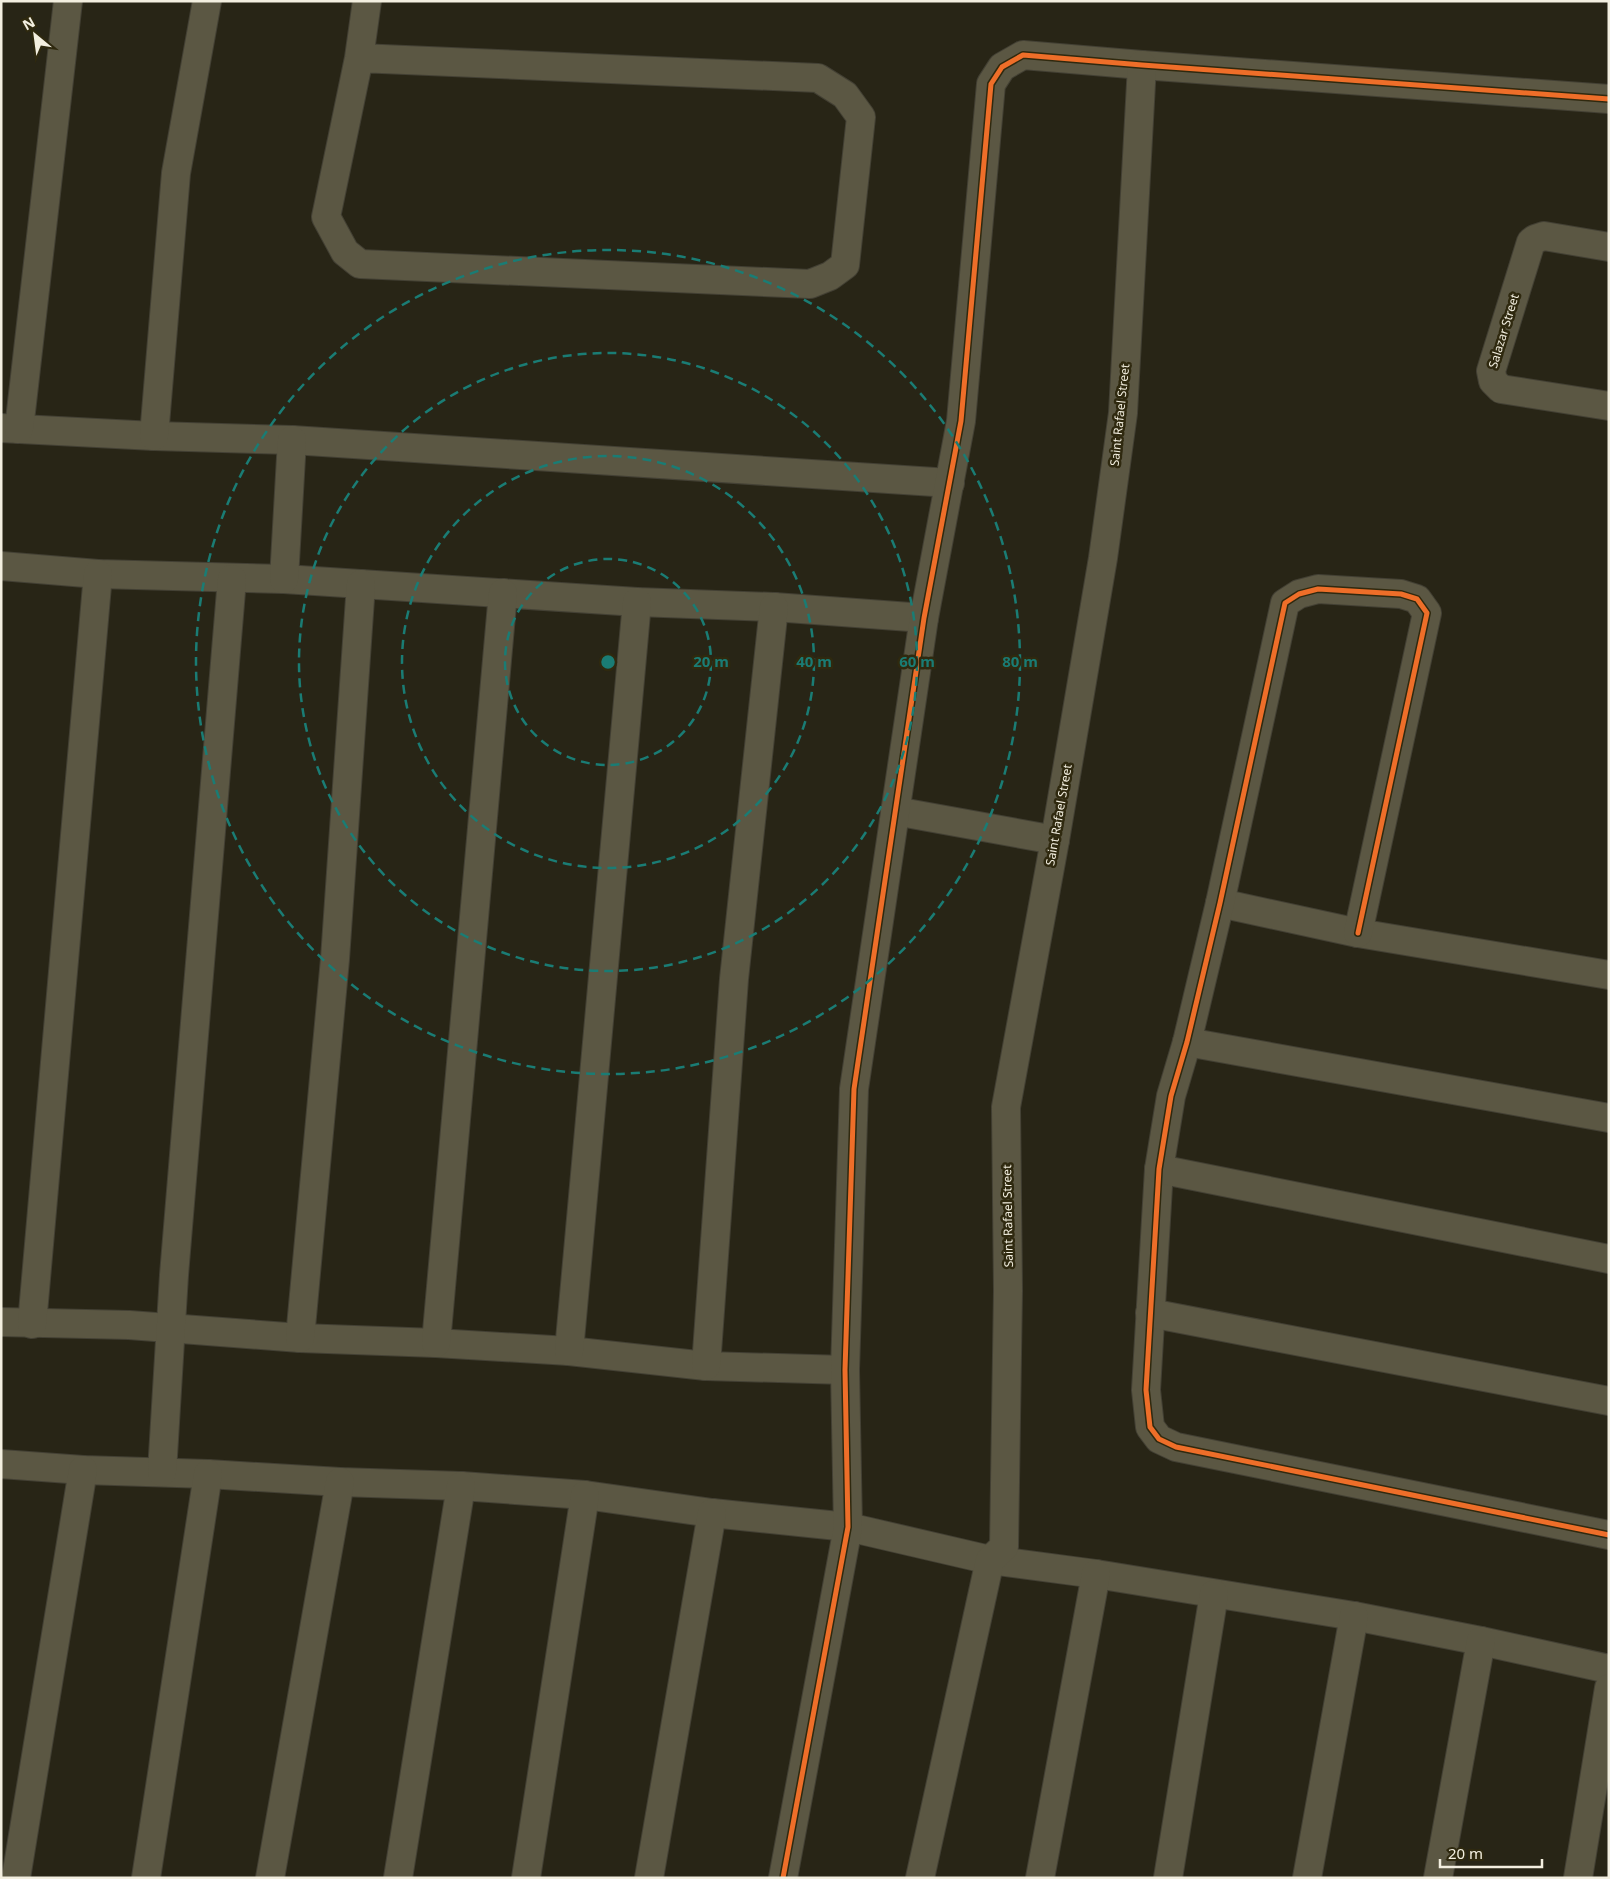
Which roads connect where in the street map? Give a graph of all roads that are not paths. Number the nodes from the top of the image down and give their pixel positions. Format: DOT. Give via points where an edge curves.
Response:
graph roads {
  1 [pos="68,1"];
  2 [pos="207,1"];
  3 [pos="367,1"];
  4 [pos="359,58"];
  5 [pos="1142,66"];
  6 [pos="1607,94"];
  7 [pos="1609,247"];
  8 [pos="1609,406"];
  9 [pos="10,428"];
  10 [pos="154,436"];
  11 [pos="292,440"];
  12 [pos="950,484"];
  13 [pos="1,566"];
  14 [pos="98,574"];
  15 [pos="232,578"];
  16 [pos="284,579"];
  17 [pos="361,584"];
  18 [pos="503,593"];
  19 [pos="638,602"];
  20 [pos="774,607"];
  21 [pos="924,618"];
  22 [pos="895,812"];
  23 [pos="1055,840"];
  24 [pos="1220,903"];
  25 [pos="1358,933"];
  26 [pos="1609,975"];
  27 [pos="1187,1042"];
  28 [pos="1609,1118"];
  29 [pos="1159,1169"];
  30 [pos="1609,1259"];
  31 [pos="1150,1313"];
  32 [pos="1,1322"];
  33 [pos="32,1324"];
  34 [pos="171,1329"];
  35 [pos="300,1338"];
  36 [pos="436,1343"];
  37 [pos="569,1352"];
  38 [pos="706,1366"];
  39 [pos="844,1370"];
  40 [pos="1609,1402"];
  41 [pos="1,1464"];
  42 [pos="83,1470"];
  43 [pos="162,1472"];
  44 [pos="208,1474"];
  45 [pos="340,1482"];
  46 [pos="461,1486"];
  47 [pos="585,1495"];
  48 [pos="712,1513"];
  49 [pos="848,1527"];
  50 [pos="1609,1535"];
  51 [pos="990,1560"];
  52 [pos="1096,1574"];
  53 [pos="1214,1594"];
  54 [pos="1354,1616"];
  55 [pos="1481,1641"];
  56 [pos="1609,1669"];
  57 [pos="1609,1688"];
  58 [pos="16,1878"];
  59 [pos="146,1878"];
  60 [pos="270,1878"];
  61 [pos="398,1878"];
  62 [pos="526,1878"];
  63 [pos="649,1878"];
  64 [pos="783,1878"];
  65 [pos="920,1878"];
  66 [pos="1040,1878"];
  67 [pos="1168,1878"];
  68 [pos="1307,1878"];
  69 [pos="1438,1878"];
  70 [pos="1578,1878"];
  1 -- 9 [label="street"];
  2 -- 10 [label="street" via="176,173"];
  3 -- 4 [label="street"];
  4 -- 4 [label="street" via="326,218 345,252 360,264 810,284 830,276 844,265 861,117 845,95 818,78"];
  5 -- 6 [label="street"];
  5 -- 12 [label="street" via="1023,55 1002,67 991,84 961,421"];
  5 -- 23 [label="street, Saint Rafael Street" via="1123,413 1103,558"];
  7 -- 8 [label="street, Salazar Street" via="1544,236 1531,242 1491,371 1493,381 1501,389"];
  9 -- 10 [label="street"];
  10 -- 11 [label="street"];
  11 -- 12 [label="street"];
  11 -- 16 [label="street"];
  12 -- 21 [label="street"];
  13 -- 14 [label="street"];
  14 -- 15 [label="street"];
  14 -- 33 [label="street"];
  15 -- 16 [label="street"];
  15 -- 34 [label="street"];
  16 -- 17 [label="street"];
  17 -- 18 [label="street"];
  17 -- 35 [label="street" via="335,959"];
  18 -- 19 [label="street"];
  18 -- 36 [label="street"];
  19 -- 20 [label="street"];
  19 -- 37 [label="street"];
  20 -- 21 [label="street"];
  20 -- 38 [label="street" via="734,979"];
  21 -- 22 [label="street"];
  22 -- 23 [label="street"];
  22 -- 39 [label="street" via="854,1089"];
  23 -- 51 [label="street, Saint Rafael Street" via="1006,1107 1008,1291 1004,1547"];
  24 -- 25 [label="street"];
  24 -- 25 [label="street" via="1285,603 1299,594 1318,589 1402,594 1417,599 1427,613"];
  24 -- 27 [label="street"];
  25 -- 26 [label="street"];
  27 -- 28 [label="street"];
  27 -- 29 [label="street" via="1171,1096"];
  29 -- 30 [label="street"];
  29 -- 31 [label="street"];
  31 -- 40 [label="street"];
  31 -- 50 [label="street" via="1146,1390 1150,1427 1159,1439 1176,1447"];
  32 -- 33 [label="street"];
  33 -- 34 [label="street"];
  34 -- 35 [label="street"];
  34 -- 43 [label="street"];
  35 -- 36 [label="street"];
  36 -- 37 [label="street"];
  37 -- 38 [label="street"];
  38 -- 39 [label="street"];
  39 -- 49 [label="street"];
  41 -- 42 [label="street"];
  42 -- 43 [label="street"];
  42 -- 58 [label="street"];
  43 -- 44 [label="street"];
  44 -- 45 [label="street"];
  44 -- 59 [label="street"];
  45 -- 46 [label="street"];
  45 -- 60 [label="street"];
  46 -- 47 [label="street"];
  46 -- 61 [label="street"];
  47 -- 48 [label="street"];
  47 -- 62 [label="street"];
  48 -- 49 [label="street"];
  48 -- 63 [label="street"];
  49 -- 51 [label="street"];
  49 -- 64 [label="street"];
  51 -- 52 [label="street"];
  51 -- 65 [label="street"];
  52 -- 53 [label="street"];
  52 -- 66 [label="street"];
  53 -- 54 [label="street"];
  53 -- 67 [label="street"];
  54 -- 55 [label="street"];
  54 -- 68 [label="street"];
  55 -- 56 [label="street"];
  55 -- 69 [label="street"];
  57 -- 70 [label="street"];
}
